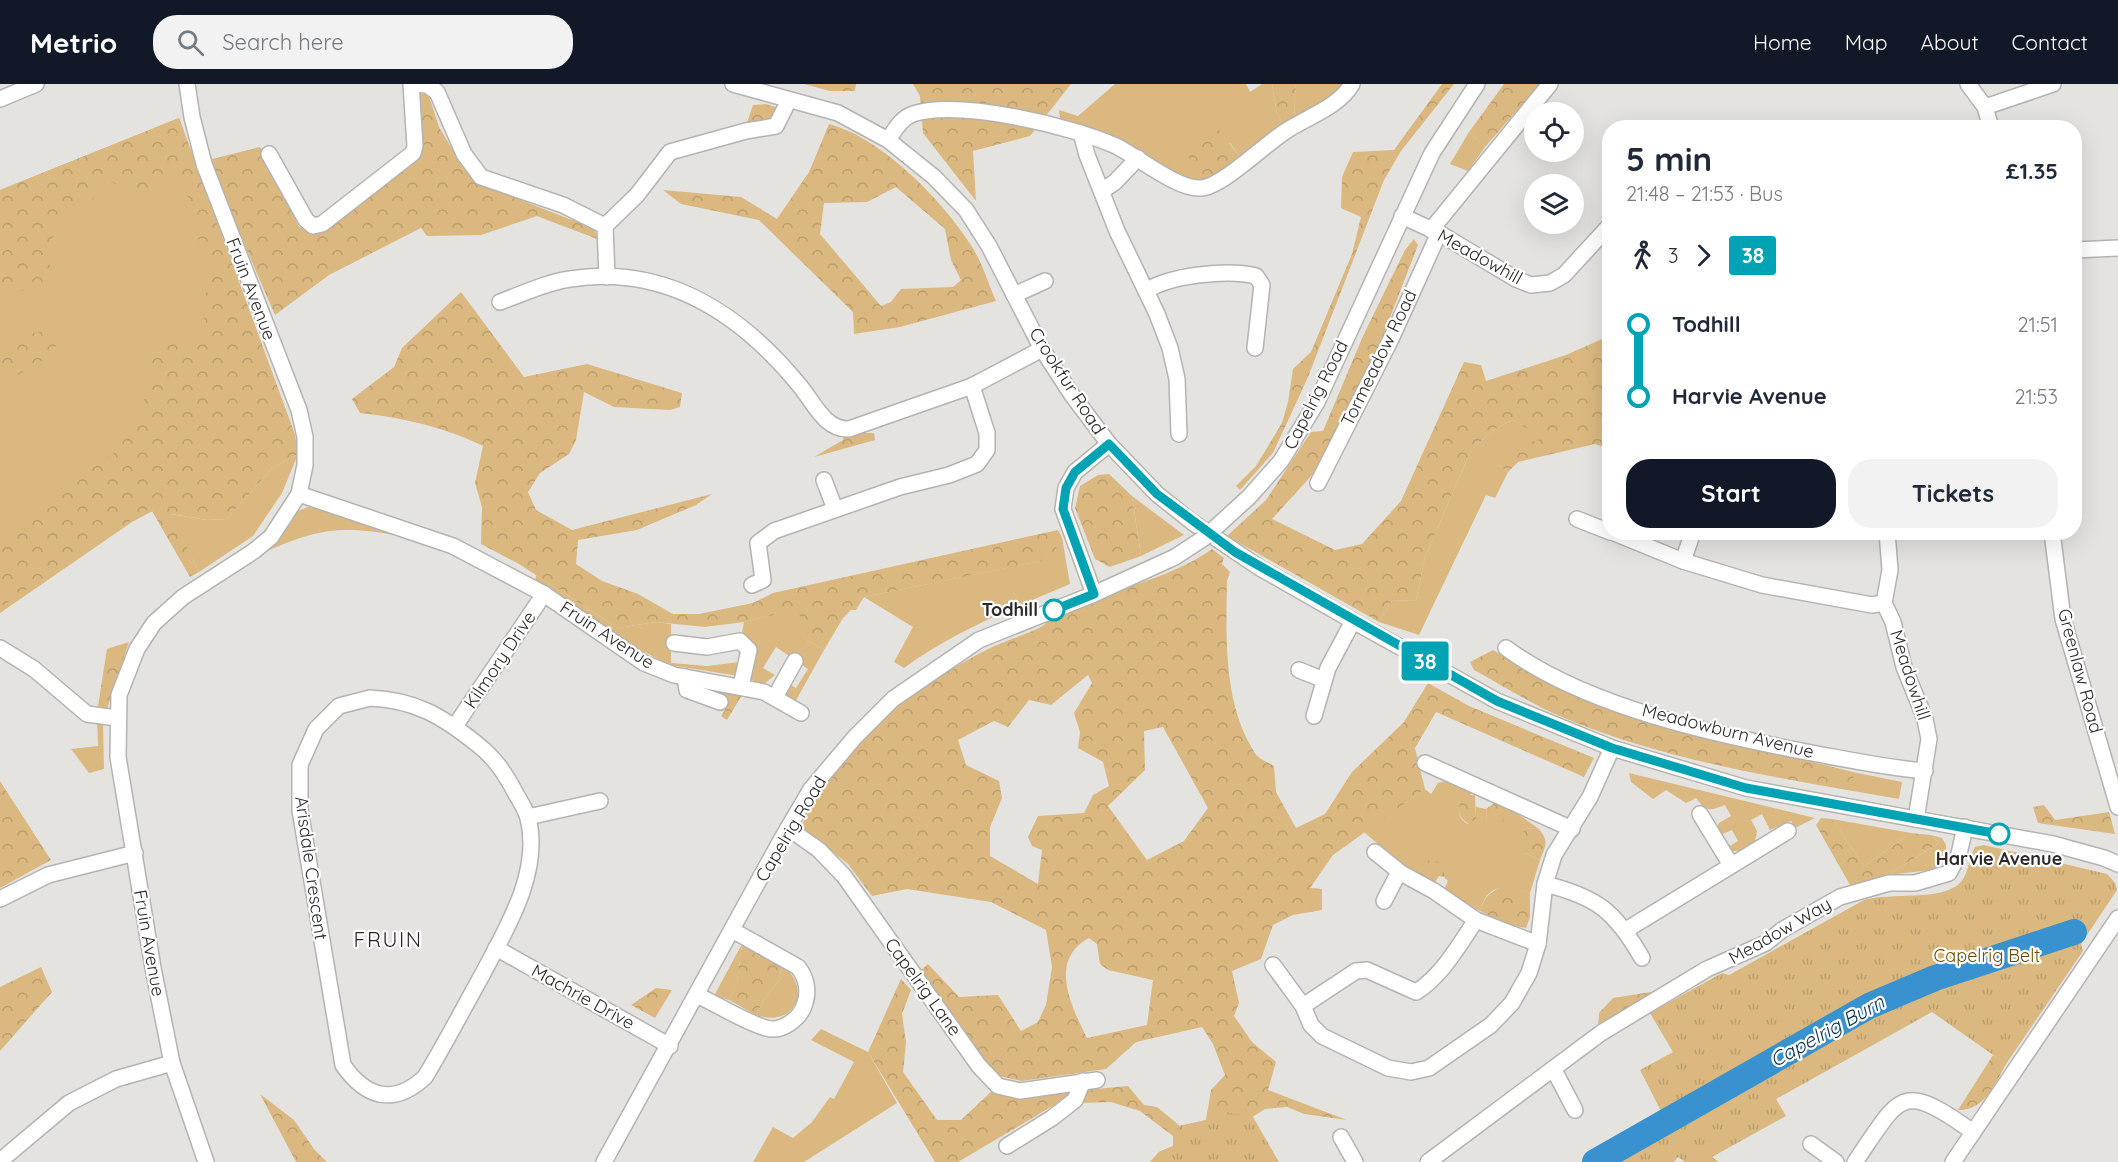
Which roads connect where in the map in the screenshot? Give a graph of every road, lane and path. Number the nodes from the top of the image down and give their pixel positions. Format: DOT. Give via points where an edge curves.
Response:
graph roads {
  1 [pos="36,84"];
  2 [pos="187,84"];
  3 [pos="413,84"];
  4 [pos="733,84"];
  5 [pos="1352,84"];
  6 [pos="1477,84"];
  7 [pos="1550,84"];
  8 [pos="1968,84"];
  9 [pos="2053,84"];
  10 [pos="0,99"];
  11 [pos="789,100"];
  12 [pos="1985,107"];
  13 [pos="1989,120"];
  14 [pos="1081,133"];
  15 [pos="888,140"];
  16 [pos="269,154"];
  17 [pos="1138,158"];
  18 [pos="1102,192"];
  19 [pos="1401,216"];
  20 [pos="605,226"];
  21 [pos="1435,232"];
  22 [pos="1602,234"];
  23 [pos="2118,248"];
  24 [pos="2082,250"];
  25 [pos="607,277"];
  26 [pos="1045,281"];
  27 [pos="1146,291"];
  28 [pos="1014,295"];
  29 [pos="500,302"];
  30 [pos="1255,348"];
  31 [pos="1042,349"];
  32 [pos="972,386"];
  33 [pos="1179,434"];
  34 [pos="1109,444"];
  35 [pos="824,480"];
  36 [pos="1318,483"];
  37 [pos="299,494"];
  38 [pos="835,508"];
  39 [pos="1577,519"];
  40 [pos="1602,529"];
  41 [pos="1631,540"];
  42 [pos="1690,540"];
  43 [pos="1888,540"];
  44 [pos="2053,540"];
  45 [pos="1683,561"];
  46 [pos="752,585"];
  47 [pos="544,594"];
  48 [pos="1094,594"];
  49 [pos="1884,603"];
  50 [pos="1353,621"];
  51 [pos="674,643"];
  52 [pos="0,648"];
  53 [pos="1506,648"];
  54 [pos="795,661"];
  55 [pos="1299,670"];
  56 [pos="685,677"];
  57 [pos="1324,680"];
  58 [pos="741,686"];
  59 [pos="776,697"];
  60 [pos="720,702"];
  61 [pos="801,713"];
  62 [pos="1314,716"];
  63 [pos="117,718"];
  64 [pos="456,726"];
  65 [pos="1612,748"];
  66 [pos="1425,764"];
  67 [pos="1925,771"];
  68 [pos="600,801"];
  69 [pos="2118,807"];
  70 [pos="1700,814"];
  71 [pos="528,818"];
  72 [pos="1916,819"];
  73 [pos="1965,827"];
  74 [pos="788,828"];
  75 [pos="1572,829"];
  76 [pos="1788,831"];
  77 [pos="1375,852"];
  78 [pos="135,853"];
  79 [pos="2118,864"];
  80 [pos="1731,865"];
  81 [pos="1399,872"];
  82 [pos="1545,884"];
  83 [pos="0,899"];
  84 [pos="1384,901"];
  85 [pos="2118,918"];
  86 [pos="1476,920"];
  87 [pos="732,930"];
  88 [pos="1626,930"];
  89 [pos="1538,944"];
  90 [pos="496,948"];
  91 [pos="1642,958"];
  92 [pos="1273,965"];
  93 [pos="698,995"];
  94 [pos="1303,1006"];
  95 [pos="670,1046"];
  96 [pos="172,1063"];
  97 [pos="1554,1070"];
  98 [pos="1575,1110"];
  99 [pos="1973,1132"];
  100 [pos="1341,1137"];
  101 [pos="1811,1144"];
  102 [pos="1007,1146"];
  103 [pos="0,1161"];
  104 [pos="206,1162"];
  105 [pos="604,1162"];
  106 [pos="1356,1162"];
  107 [pos="1428,1162"];
  108 [pos="1836,1162"];
  109 [pos="1854,1162"];
  110 [pos="1953,1162"];
  1 -- 10 [label="street"];
  2 -- 37 [label="street, Fruin Avenue" via="204,164 299,410 305,465"];
  3 -- 16 [label="street" via="413,153 322,224 313,226 306,220"];
  3 -- 20 [label="street" via="427,85 437,92 464,154 481,177 562,205"];
  4 -- 11 [label="street, Crookfur Road"];
  5 -- 17 [label="street" via="1329,107 1270,141 1215,185 1199,189 1182,184"];
  6 -- 19 [label="street, Capelrig Road" via="1432,153"];
  7 -- 21 [label="street, Tormeadow Road" via="1482,163"];
  8 -- 12 [label="street"];
  9 -- 12 [label="street"];
  11 -- 15 [label="street, Crookfur Road" via="838,113"];
  11 -- 20 [label="street" via="776,126 670,152"];
  12 -- 13 [label="street"];
  14 -- 15 [label="street" via="1048,123 944,109 911,114 899,123"];
  14 -- 17 [label="street"];
  14 -- 18 [label="street"];
  15 -- 28 [label="street, Crookfur Road" via="934,177 966,210"];
  17 -- 18 [label="street"];
  18 -- 27 [label="street"];
  19 -- 21 [label="street, Meadowhill"];
  19 -- 48 [label="street, Capelrig Road, bridge" via="1317,402 1281,461 1204,538 1175,557"];
  20 -- 25 [label="street"];
  21 -- 22 [label="street, Meadowhill" via="1531,285 1550,283 1564,276"];
  21 -- 36 [label="street, Tormeadow Road" via="1391,339"];
  23 -- 24 [label="street"];
  25 -- 29 [label="street" via="569,279"];
  25 -- 32 [label="street" via="656,283 719,309 748,331 799,385 829,425 839,430"];
  26 -- 28 [label="street"];
  27 -- 30 [label="street" via="1174,280 1242,273 1256,276 1262,285"];
  27 -- 33 [label="street" via="1170,348 1177,379"];
  28 -- 31 [label="street, Crookfur Road"];
  31 -- 32 [label="street"];
  31 -- 34 [label="street, Crookfur Road"];
  32 -- 38 [label="street" via="987,433 987,450 976,464 949,476"];
  34 -- 48 [label="street" via="1075,472 1066,488 1063,509"];
  34 -- 50 [label="street, Crookfur Road" via="1157,494 1192,522 1251,563"];
  35 -- 38 [label="street"];
  37 -- 47 [label="street, Fruin Avenue" via="453,546"];
  37 -- 63 [label="street, Fruin Avenue" via="271,537 183,597 154,623 128,670 119,695"];
  38 -- 46 [label="street" via="774,531 758,543 763,580"];
  39 -- 40 [label="street"];
  41 -- 45 [label="street"];
  42 -- 45 [label="street"];
  43 -- 49 [label="street" via="1890,570"];
  44 -- 69 [label="street, Greenlaw Road" via="2063,619"];
  45 -- 49 [label="street" via="1762,585 1872,605"];
  47 -- 56 [label="street, Fruin Avenue" via="644,663"];
  47 -- 64 [label="street, Kilmory Drive"];
  48 -- 74 [label="street, Capelrig Road" via="980,640 893,699 811,789"];
  49 -- 67 [label="street, Meadowhill" via="1925,720 1929,739"];
  50 -- 57 [label="street"];
  50 -- 65 [label="street, Crookfur Road" via="1497,701"];
  51 -- 58 [label="street, Fruin Avenue" via="707,647 740,641 745,644 749,650"];
  52 -- 63 [label="street" via="34,669 87,714"];
  53 -- 67 [label="street, Meadowburn Avenue" via="1527,663 1587,692 1676,722 1769,745"];
  54 -- 59 [label="street"];
  55 -- 57 [label="street"];
  56 -- 58 [label="street, Fruin Avenue"];
  56 -- 60 [label="street, Fruin Avenue" via="687,690"];
  57 -- 62 [label="street"];
  58 -- 59 [label="street, Fruin Avenue"];
  59 -- 61 [label="street, Fruin Avenue"];
  63 -- 78 [label="street, Fruin Avenue" via="118,757"];
  64 -- 71 [label="street, Arisdale Crescent" via="494,756"];
  64 -- 90 [label="street, Arisdale Crescent" via="398,700 370,699 339,706 316,729 300,765 300,810 336,1035 343,1065 354,1081 374,1093 394,1096 412,1089 425,1077"];
  65 -- 72 [label="street, Crookfur Road" via="1746,788"];
  65 -- 75 [label="street"];
  66 -- 75 [label="street"];
  67 -- 72 [label="street, Meadowhill"];
  68 -- 71 [label="street"];
  70 -- 80 [label="street"];
  71 -- 90 [label="street, Arisdale Crescent" via="529,865 523,891"];
  72 -- 73 [label="street, Crookfur Road"];
  73 -- 79 [label="street, Crookfur Road" via="2053,844"];
  73 -- 97 [label="street, Meadow Way" via="1959,854 1949,873 1916,883 1889,883 1840,897 1766,943 1707,969 1601,1033"];
  74 -- 87 [label="street, Capelrig Road"];
  74 -- 102 [label="street, Capelrig Lane" via="819,850 844,876 979,1066 998,1086 1020,1090 1090,1081 1075,1100"];
  75 -- 82 [label="street" via="1554,855"];
  76 -- 80 [label="street"];
  77 -- 81 [label="street"];
  78 -- 83 [label="street" via="48,874"];
  78 -- 96 [label="street, Fruin Avenue"];
  80 -- 88 [label="street"];
  81 -- 84 [label="street"];
  81 -- 86 [label="street"];
  82 -- 88 [label="street" via="1594,902"];
  82 -- 89 [label="street"];
  85 -- 99 [label="street"];
  86 -- 89 [label="street"];
  86 -- 94 [label="street" via="1445,965 1416,992 1367,970 1356,971"];
  87 -- 93 [label="street, Capelrig Road"];
  87 -- 93 [label="street" via="804,975 806,1002 800,1016 782,1028 767,1029"];
  88 -- 91 [label="street"];
  89 -- 94 [label="street" via="1529,973 1512,1003 1491,1025 1429,1068 1411,1072 1388,1068 1322,1036 1311,1025"];
  90 -- 95 [label="street, Machrie Drive"];
  92 -- 94 [label="street"];
  93 -- 95 [label="street, Capelrig Road"];
  95 -- 105 [label="street, Capelrig Road"];
  96 -- 103 [label="street" via="116,1079 69,1103"];
  96 -- 104 [label="street, Fruin Avenue"];
  97 -- 98 [label="street"];
  97 -- 107 [label="street, Meadow Way"];
  99 -- 109 [label="street" via="1921,1100 1906,1100 1890,1110"];
  99 -- 110 [label="street"];
  100 -- 106 [label="street"];
  101 -- 108 [label="street"];
}
